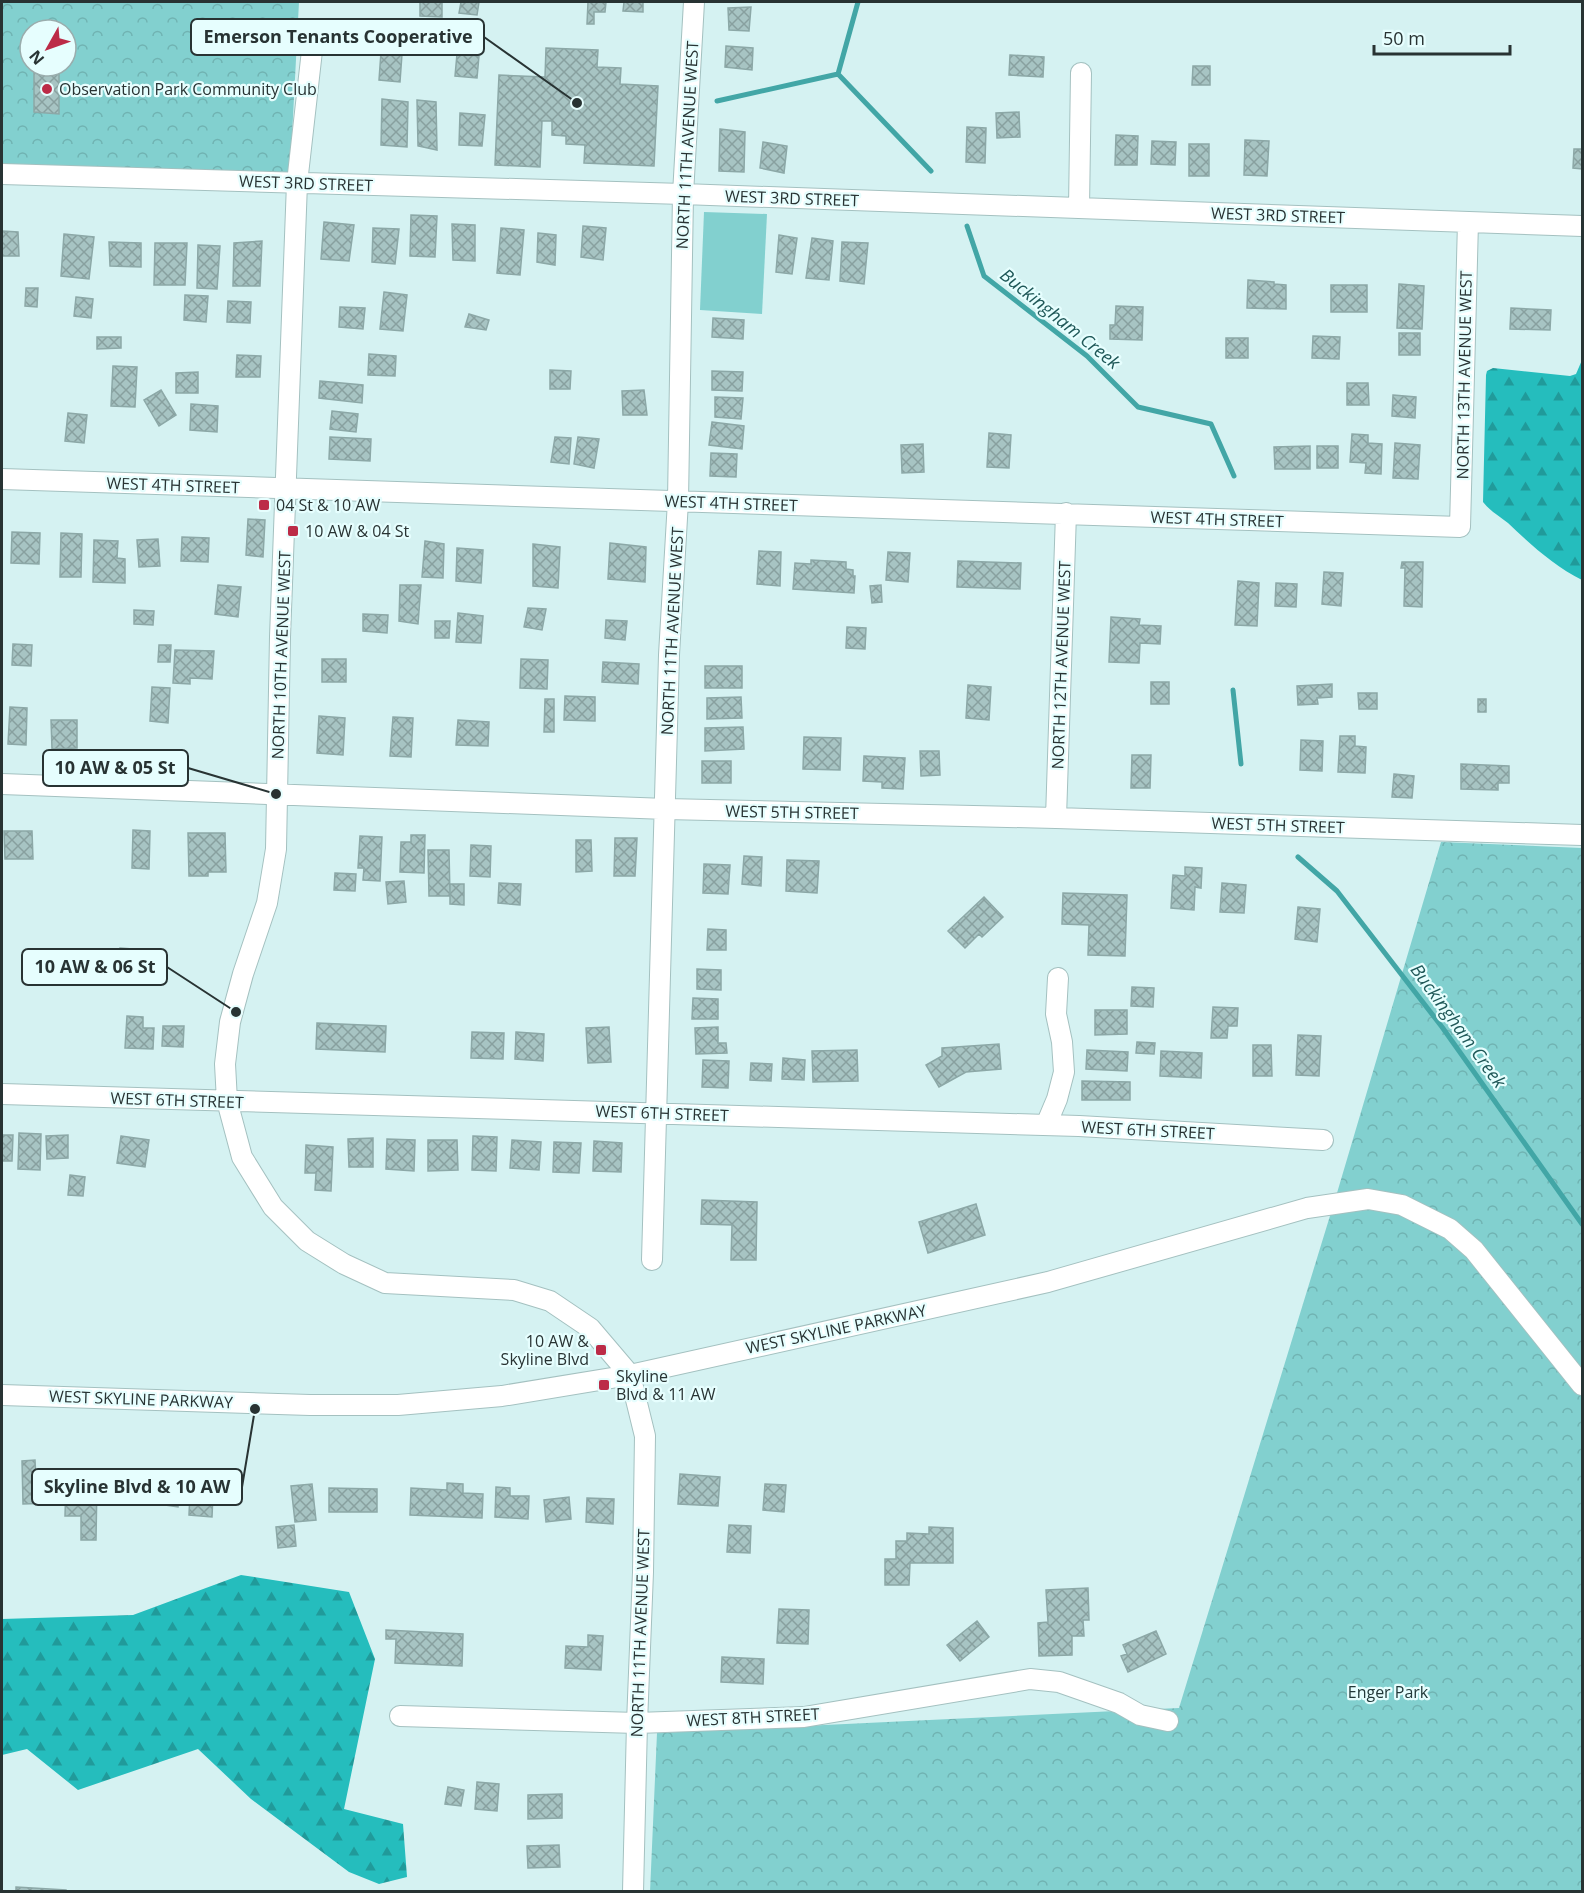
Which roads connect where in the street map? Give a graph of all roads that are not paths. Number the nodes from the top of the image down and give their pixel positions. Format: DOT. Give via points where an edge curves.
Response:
graph roads {
  1 [pos="694,2"];
  2 [pos="314,33"];
  3 [pos="1081,72"];
  4 [pos="2,174"];
  5 [pos="297,183"];
  6 [pos="683,194"];
  7 [pos="1079,208"];
  8 [pos="1468,222"];
  9 [pos="1582,226"];
  10 [pos="2,479"];
  11 [pos="286,489"];
  12 [pos="678,501"];
  13 [pos="1066,513"];
  14 [pos="1460,527"];
  15 [pos="2,784"];
  16 [pos="278,795"];
  17 [pos="666,809"];
  18 [pos="1056,818"];
  19 [pos="1582,835"];
  20 [pos="1058,978"];
  21 [pos="2,1094"];
  22 [pos="227,1101"];
  23 [pos="655,1113"];
  24 [pos="1046,1125"];
  25 [pos="1323,1140"];
  26 [pos="652,1260"];
  27 [pos="630,1375"];
  28 [pos="1582,1385"];
  29 [pos="2,1395"];
  30 [pos="400,1716"];
  31 [pos="1168,1721"];
  32 [pos="637,1723"];
  33 [pos="633,1892"];
  1 -- 6 [label="street, NORTH 11TH AVENUE WEST"];
  2 -- 5 [label="street, NORTH 10TH AVENUE WEST"];
  3 -- 7 [label="street"];
  4 -- 5 [label="street, WEST 3RD STREET"];
  5 -- 6 [label="street, WEST 3RD STREET"];
  5 -- 11 [label="street, NORTH 10TH AVENUE WEST"];
  6 -- 7 [label="street, WEST 3RD STREET"];
  6 -- 12 [label="street, NORTH 11TH AVENUE WEST"];
  7 -- 8 [label="street, WEST 3RD STREET"];
  8 -- 9 [label="street, WEST 3RD STREET"];
  8 -- 14 [label="street, NORTH 13TH AVENUE WEST"];
  10 -- 11 [label="street, WEST 4TH STREET"];
  11 -- 12 [label="street, WEST 4TH STREET"];
  11 -- 16 [label="street, NORTH 10TH AVENUE WEST"];
  12 -- 13 [label="street, WEST 4TH STREET"];
  12 -- 17 [label="street, NORTH 11TH AVENUE WEST"];
  13 -- 14 [label="street, WEST 4TH STREET"];
  13 -- 18 [label="street, NORTH 12TH AVENUE WEST"];
  15 -- 16 [label="street, WEST 5TH STREET"];
  16 -- 17 [label="street, WEST 5TH STREET"];
  16 -- 22 [label="street, NORTH 10TH AVENUE WEST" via="276,849 267,903 230,1022 225,1064"];
  17 -- 18 [label="street, WEST 5TH STREET"];
  17 -- 23 [label="street, NORTH 11TH AVENUE WEST"];
  18 -- 19 [label="street, WEST 5TH STREET"];
  20 -- 24 [label="street" via="1056,1014 1064,1072"];
  21 -- 22 [label="street, WEST 6TH STREET"];
  22 -- 23 [label="street, WEST 6TH STREET"];
  22 -- 27 [label="street, NORTH 10TH AVENUE WEST" via="242,1157 273,1207 307,1240 344,1264 385,1282 514,1290 550,1301 590,1328"];
  23 -- 24 [label="street, WEST 6TH STREET"];
  23 -- 26 [label="street, NORTH 11TH AVENUE WEST"];
  24 -- 25 [label="street, WEST 6TH STREET"];
  27 -- 28 [label="street, WEST SKYLINE PARKWAY" via="1048,1282 1307,1208 1368,1199 1402,1205 1450,1228 1473,1250"];
  27 -- 29 [label="street, WEST SKYLINE PARKWAY" via="502,1396 398,1405"];
  27 -- 32 [label="street, NORTH 11TH AVENUE WEST" via="645,1436"];
  30 -- 32 [label="street, WEST 8TH STREET"];
  31 -- 32 [label="street, WEST 8TH STREET" via="1140,1715 1119,1703 1059,1682 1030,1680 804,1717"];
  32 -- 33 [label="street, NORTH 11TH AVENUE WEST"];
}
